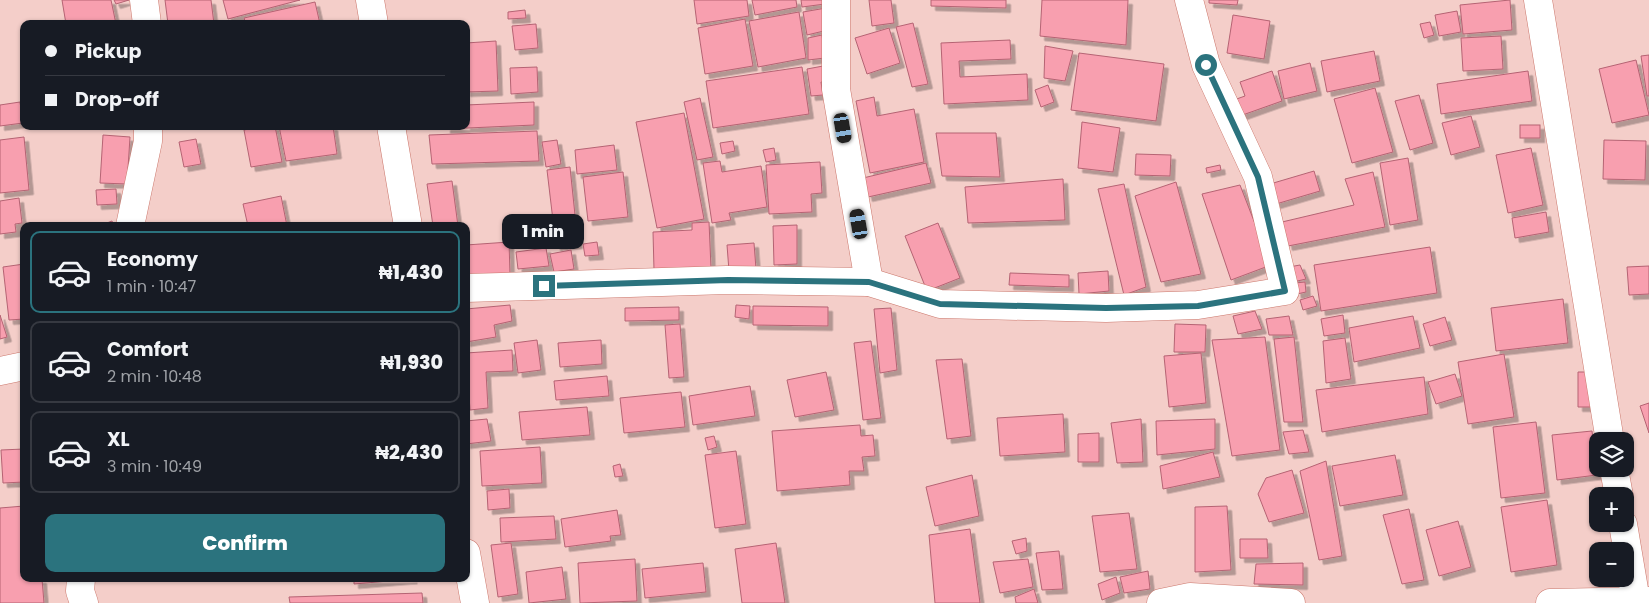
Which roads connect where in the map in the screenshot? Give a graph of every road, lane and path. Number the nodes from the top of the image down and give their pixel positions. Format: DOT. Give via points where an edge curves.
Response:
graph roads {
  1 [pos="144,0"];
  2 [pos="370,0"];
  3 [pos="836,0"];
  4 [pos="1189,0"];
  5 [pos="1538,0"];
  6 [pos="146,20"];
  7 [pos="373,20"];
  8 [pos="148,130"];
  9 [pos="392,130"];
  10 [pos="131,222"];
  11 [pos="407,222"];
  12 [pos="869,282"];
  13 [pos="470,288"];
  14 [pos="20,367"];
  15 [pos="0,371"];
  16 [pos="1609,432"];
  17 [pos="1625,532"];
  18 [pos="470,575"];
  19 [pos="81,582"];
  20 [pos="1642,601"];
  21 [pos="84,603"];
  22 [pos="475,603"];
  23 [pos="1161,603"];
  24 [pos="1291,603"];
  25 [pos="1550,603"];
  1 -- 6 [label="street"];
  2 -- 7 [label="street"];
  3 -- 12 [label="street" via="836,89"];
  4 -- 12 [label="street" via="1206,65 1258,177 1285,291 1198,306 1106,308 940,304"];
  5 -- 16 [label="street"];
  8 -- 10 [label="street"];
  9 -- 11 [label="street"];
  12 -- 13 [label="street" via="728,280"];
  14 -- 15 [label="street"];
  17 -- 20 [label="street"];
  18 -- 22 [label="street"];
  19 -- 21 [label="street"];
  20 -- 25 [label="street"];
  23 -- 24 [label="street" via="1190,597"];
}
